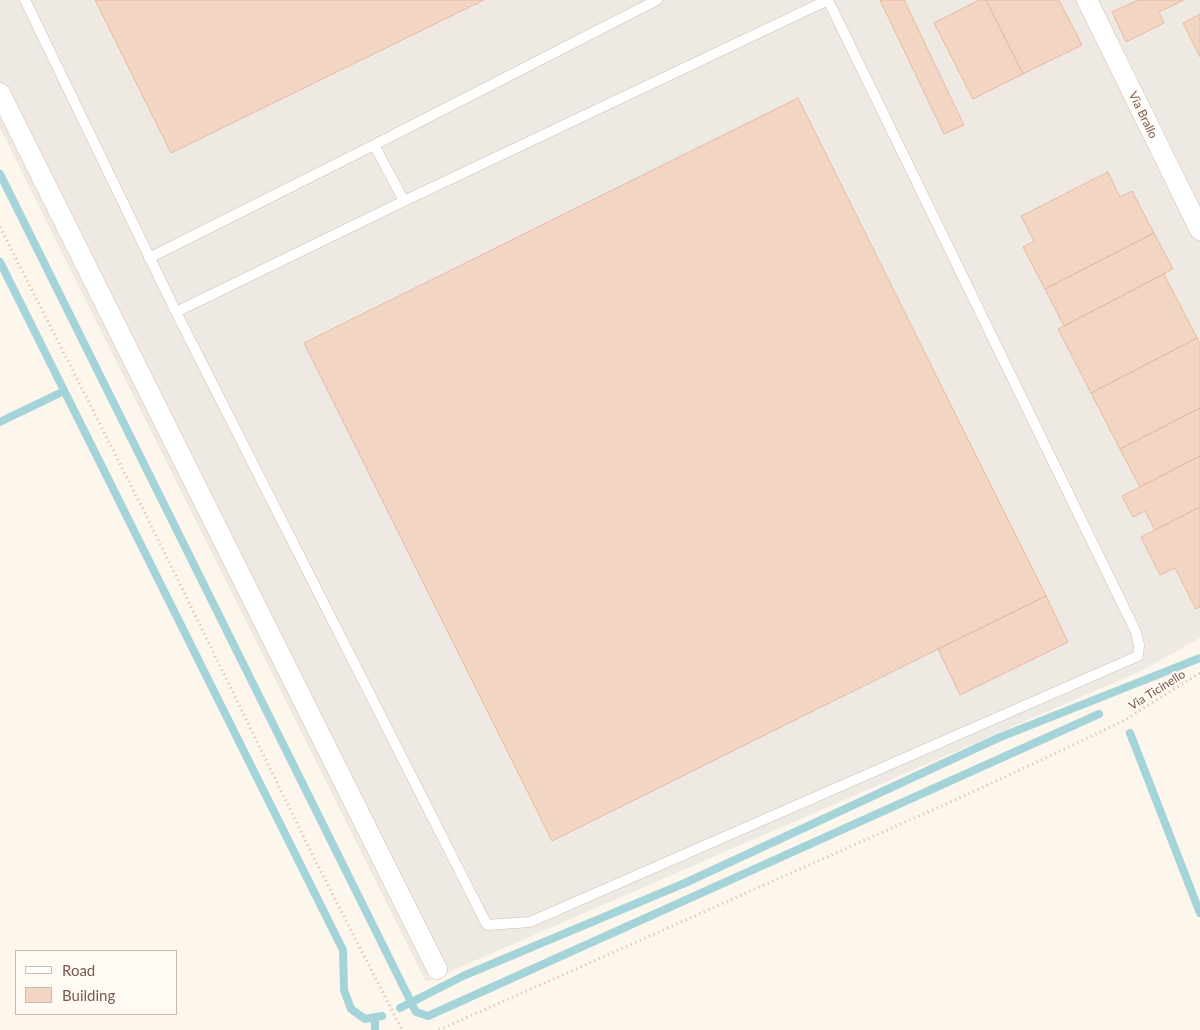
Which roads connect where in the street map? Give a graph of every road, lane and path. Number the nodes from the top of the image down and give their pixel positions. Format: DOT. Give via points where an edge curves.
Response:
graph roads {
  1 [pos="25,0"];
  2 [pos="657,0"];
  3 [pos="828,0"];
  4 [pos="1087,0"];
  5 [pos="0,93"];
  6 [pos="374,145"];
  7 [pos="404,202"];
  8 [pos="0,227"];
  9 [pos="1200,230"];
  10 [pos="149,258"];
  11 [pos="176,312"];
  12 [pos="1200,673"];
  13 [pos="437,969"];
  14 [pos="402,1030"];
  15 [pos="439,1030"];
  1 -- 10 [label="lane"];
  2 -- 6 [label="lane"];
  3 -- 7 [label="lane"];
  3 -- 11 [label="lane" via="1136,632 1138,656 530,922 487,925"];
  4 -- 9 [label="street, Via Brallo"];
  5 -- 13 [label="street"];
  6 -- 7 [label="lane"];
  6 -- 10 [label="lane"];
  7 -- 11 [label="lane"];
  8 -- 14 [label="path"];
  10 -- 11 [label="lane"];
  12 -- 15 [label="path, Via Ticinello" via="1123,721 977,790"];
}
